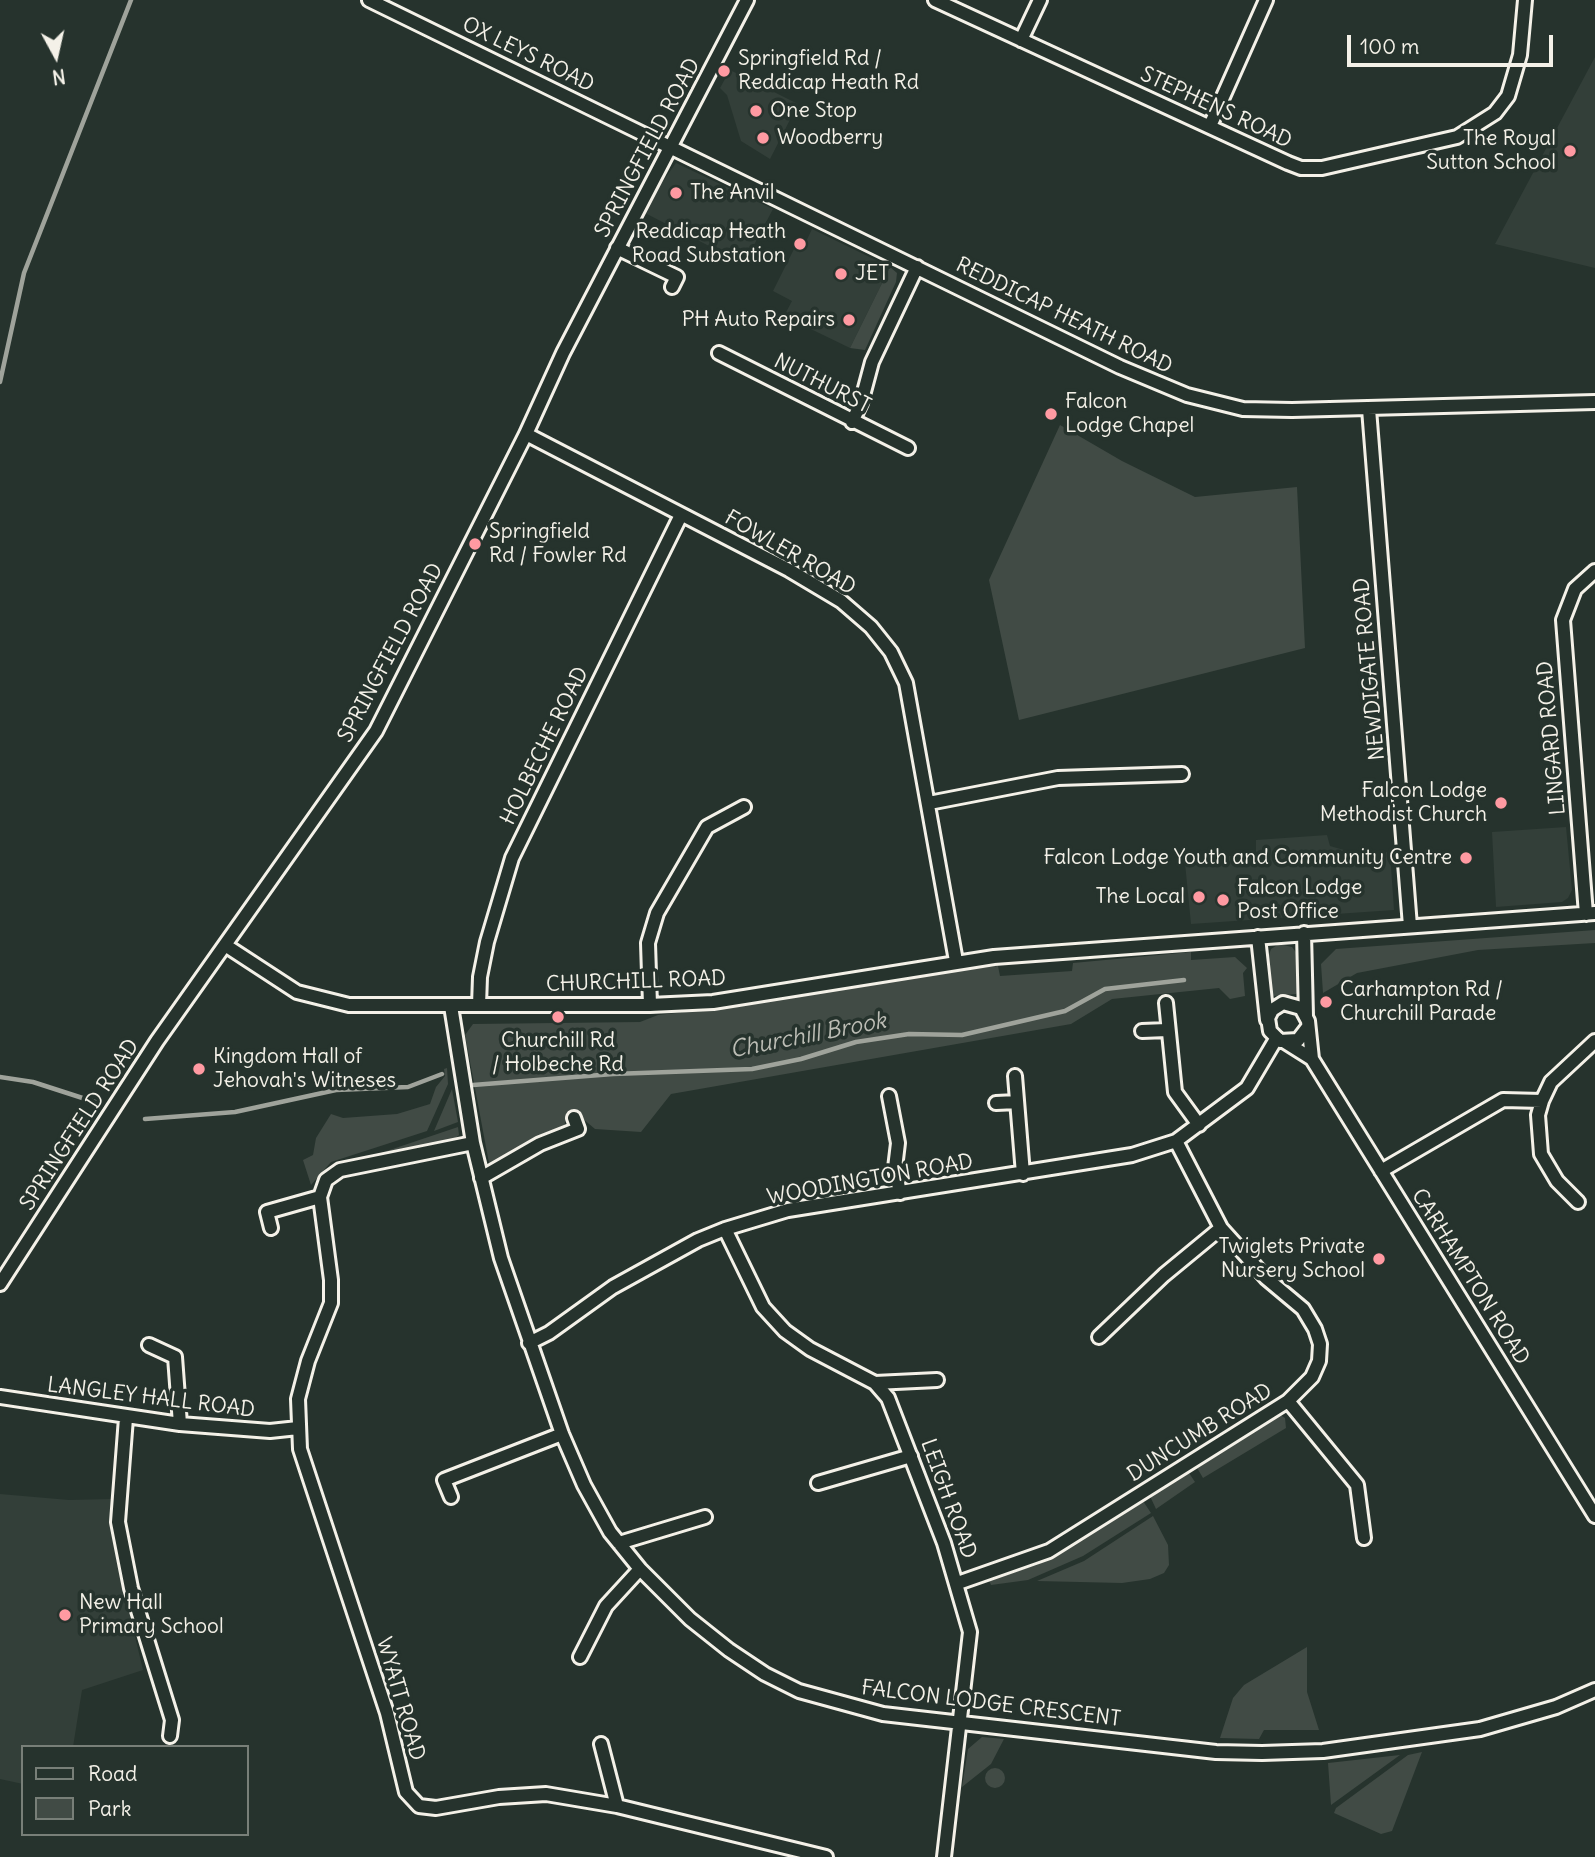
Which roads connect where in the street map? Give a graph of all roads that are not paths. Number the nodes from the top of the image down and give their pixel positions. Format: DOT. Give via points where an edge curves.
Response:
graph roads {
  1 [pos="369,0"];
  2 [pos="747,0"];
  3 [pos="935,0"];
  4 [pos="1040,0"];
  5 [pos="1266,0"];
  6 [pos="1525,0"];
  7 [pos="1021,40"];
  8 [pos="1210,126"];
  9 [pos="670,146"];
  10 [pos="617,248"];
  11 [pos="917,267"];
  12 [pos="672,287"];
  13 [pos="719,353"];
  14 [pos="1595,402"];
  15 [pos="1369,409"];
  16 [pos="852,422"];
  17 [pos="526,434"];
  18 [pos="908,448"];
  19 [pos="681,515"];
  20 [pos="1595,571"];
  21 [pos="1182,774"];
  22 [pos="929,803"];
  23 [pos="744,807"];
  24 [pos="1590,913"];
  25 [pos="1410,926"];
  26 [pos="1304,933"];
  27 [pos="1258,937"];
  28 [pos="225,945"];
  29 [pos="956,961"];
  30 [pos="1166,1003"];
  31 [pos="479,1005"];
  32 [pos="650,1005"];
  33 [pos="450,1006"];
  34 [pos="1307,1021"];
  35 [pos="1268,1023"];
  36 [pos="1167,1030"];
  37 [pos="1142,1031"];
  38 [pos="1280,1040"];
  39 [pos="1595,1041"];
  40 [pos="1312,1059"];
  41 [pos="1015,1076"];
  42 [pos="889,1096"];
  43 [pos="1542,1101"];
  44 [pos="1017,1102"];
  45 [pos="996,1103"];
  46 [pos="574,1118"];
  47 [pos="1199,1125"];
  48 [pos="1176,1141"];
  49 [pos="473,1143"];
  50 [pos="1381,1171"];
  51 [pos="1023,1174"];
  52 [pos="481,1178"];
  53 [pos="900,1193"];
  54 [pos="320,1197"];
  55 [pos="1578,1202"];
  56 [pos="271,1228"];
  57 [pos="1221,1228"];
  58 [pos="725,1229"];
  59 [pos="0,1284"];
  60 [pos="1099,1337"];
  61 [pos="529,1343"];
  62 [pos="149,1345"];
  63 [pos="937,1380"];
  64 [pos="875,1383"];
  65 [pos="0,1397"];
  66 [pos="1288,1401"];
  67 [pos="127,1418"];
  68 [pos="180,1424"];
  69 [pos="298,1428"];
  70 [pos="562,1434"];
  71 [pos="911,1456"];
  72 [pos="818,1483"];
  73 [pos="451,1497"];
  74 [pos="1595,1516"];
  75 [pos="705,1517"];
  76 [pos="1364,1538"];
  77 [pos="619,1543"];
  78 [pos="640,1569"];
  79 [pos="958,1583"];
  80 [pos="580,1657"];
  81 [pos="1595,1690"];
  82 [pos="959,1723"];
  83 [pos="170,1736"];
  84 [pos="601,1744"];
  85 [pos="617,1806"];
  86 [pos="826,1857"];
  87 [pos="944,1857"];
  1 -- 9 [label="street, OX LEYS ROAD"];
  2 -- 9 [label="street, SPRINGFIELD ROAD"];
  3 -- 7 [label="street, STEPHENS ROAD"];
  4 -- 7 [label="street"];
  5 -- 8 [label="street"];
  6 -- 8 [label="street, STEPHENS ROAD" via="1520,55 1508,96 1495,113 1457,137 1322,168 1301,167"];
  7 -- 8 [label="street, STEPHENS ROAD"];
  9 -- 10 [label="street, SPRINGFIELD ROAD"];
  9 -- 11 [label="street, REDDICAP HEATH ROAD"];
  10 -- 12 [label="street" via="677,277"];
  10 -- 17 [label="street, SPRINGFIELD ROAD"];
  11 -- 15 [label="street, REDDICAP HEATH ROAD" via="1187,396 1242,408"];
  11 -- 16 [label="street" via="872,362"];
  13 -- 16 [label="street, NUTHURST"];
  14 -- 15 [label="street, REDDICAP HEATH ROAD"];
  15 -- 25 [label="street, NEWDIGATE ROAD"];
  16 -- 18 [label="street, NUTHURST"];
  17 -- 19 [label="street, FOWLER ROAD"];
  17 -- 28 [label="street, SPRINGFIELD ROAD" via="376,732"];
  19 -- 22 [label="street, FOWLER ROAD" via="789,570 841,601 872,627 906,683"];
  19 -- 31 [label="street, HOLBECHE ROAD" via="512,858 487,942"];
  20 -- 24 [label="street, LINGARD ROAD" via="1574,589 1563,620"];
  21 -- 22 [label="street" via="1058,778"];
  22 -- 29 [label="street, FOWLER ROAD"];
  23 -- 32 [label="street" via="707,827 657,913 648,943"];
  24 -- 25 [label="street"];
  25 -- 26 [label="street, CHURCHILL ROAD"];
  26 -- 27 [label="street, CHURCHILL ROAD"];
  26 -- 34 [label="street, CARHAMPTON ROAD"];
  27 -- 29 [label="street, CHURCHILL ROAD"];
  27 -- 35 [label="street"];
  28 -- 33 [label="street, CHURCHILL ROAD" via="281,983 326,1001"];
  28 -- 59 [label="street, SPRINGFIELD ROAD" via="157,1041"];
  29 -- 32 [label="street, CHURCHILL ROAD" via="713,1002"];
  30 -- 36 [label="street"];
  31 -- 32 [label="street, CHURCHILL ROAD"];
  31 -- 33 [label="street, CHURCHILL ROAD"];
  33 -- 49 [label="street, FALCON LODGE CRESCENT"];
  34 -- 35 [label="street" via="1297,1005 1283,1003 1272,1010"];
  34 -- 38 [label="street" via="1300,1038"];
  34 -- 40 [label="street, CARHAMPTON ROAD"];
  35 -- 38 [label="street"];
  36 -- 37 [label="street"];
  36 -- 47 [label="street" via="1175,1092"];
  38 -- 40 [label="street, CARHAMPTON ROAD"];
  38 -- 47 [label="street" via="1247,1088"];
  39 -- 43 [label="street" via="1551,1082"];
  40 -- 50 [label="street, CARHAMPTON ROAD"];
  41 -- 44 [label="street"];
  42 -- 53 [label="street" via="898,1143 895,1168"];
  43 -- 50 [label="street" via="1503,1100"];
  43 -- 55 [label="street" via="1538,1115 1541,1154 1557,1181"];
  44 -- 45 [label="street"];
  44 -- 51 [label="street"];
  46 -- 52 [label="street" via="578,1129 540,1144"];
  47 -- 48 [label="street, WOODINGTON ROAD"];
  48 -- 51 [label="street, WOODINGTON ROAD" via="1132,1155"];
  48 -- 57 [label="street, DUNCUMB ROAD"];
  49 -- 52 [label="street, FALCON LODGE CRESCENT"];
  49 -- 54 [label="street" via="340,1170 326,1180"];
  50 -- 74 [label="street, CARHAMPTON ROAD"];
  51 -- 53 [label="street, WOODINGTON ROAD"];
  52 -- 61 [label="street, FALCON LODGE CRESCENT"];
  53 -- 58 [label="street, WOODINGTON ROAD" via="788,1210"];
  54 -- 56 [label="street" via="267,1212"];
  54 -- 69 [label="street, WYATT ROAD" via="331,1303 308,1361"];
  57 -- 60 [label="street"];
  57 -- 66 [label="street, DUNCUMB ROAD" via="1266,1278 1303,1309 1315,1329 1319,1361 1312,1377"];
  58 -- 61 [label="street, WOODINGTON ROAD" via="613,1287"];
  58 -- 64 [label="street, LEIGH ROAD" via="763,1307 785,1331"];
  61 -- 70 [label="street, FALCON LODGE CRESCENT"];
  62 -- 68 [label="street" via="175,1357"];
  63 -- 64 [label="street"];
  64 -- 71 [label="street, LEIGH ROAD" via="888,1398"];
  65 -- 67 [label="street, LANGLEY HALL ROAD"];
  66 -- 76 [label="street" via="1357,1485"];
  66 -- 79 [label="street, DUNCUMB ROAD" via="1049,1551"];
  67 -- 68 [label="street, LANGLEY HALL ROAD"];
  67 -- 83 [label="street" via="118,1521 131,1588 172,1720"];
  68 -- 69 [label="street, LANGLEY HALL ROAD" via="270,1431"];
  69 -- 85 [label="street, WYATT ROAD" via="300,1449 387,1713 406,1792 413,1802 436,1808 546,1794"];
  70 -- 73 [label="street" via="444,1480"];
  70 -- 77 [label="street, FALCON LODGE CRESCENT" via="584,1485"];
  71 -- 72 [label="street"];
  71 -- 79 [label="street, LEIGH ROAD"];
  75 -- 77 [label="street"];
  77 -- 78 [label="street, FALCON LODGE CRESCENT"];
  78 -- 80 [label="street" via="606,1606"];
  78 -- 82 [label="street, FALCON LODGE CRESCENT" via="729,1650 799,1691 883,1714"];
  79 -- 82 [label="street, LEIGH ROAD" via="970,1632"];
  81 -- 82 [label="street, FALCON LODGE CRESCENT" via="1495,1725 1324,1751 1216,1752"];
  82 -- 87 [label="street, LEIGH ROAD"];
  84 -- 85 [label="street"];
  85 -- 86 [label="street, WYATT ROAD"];
}
